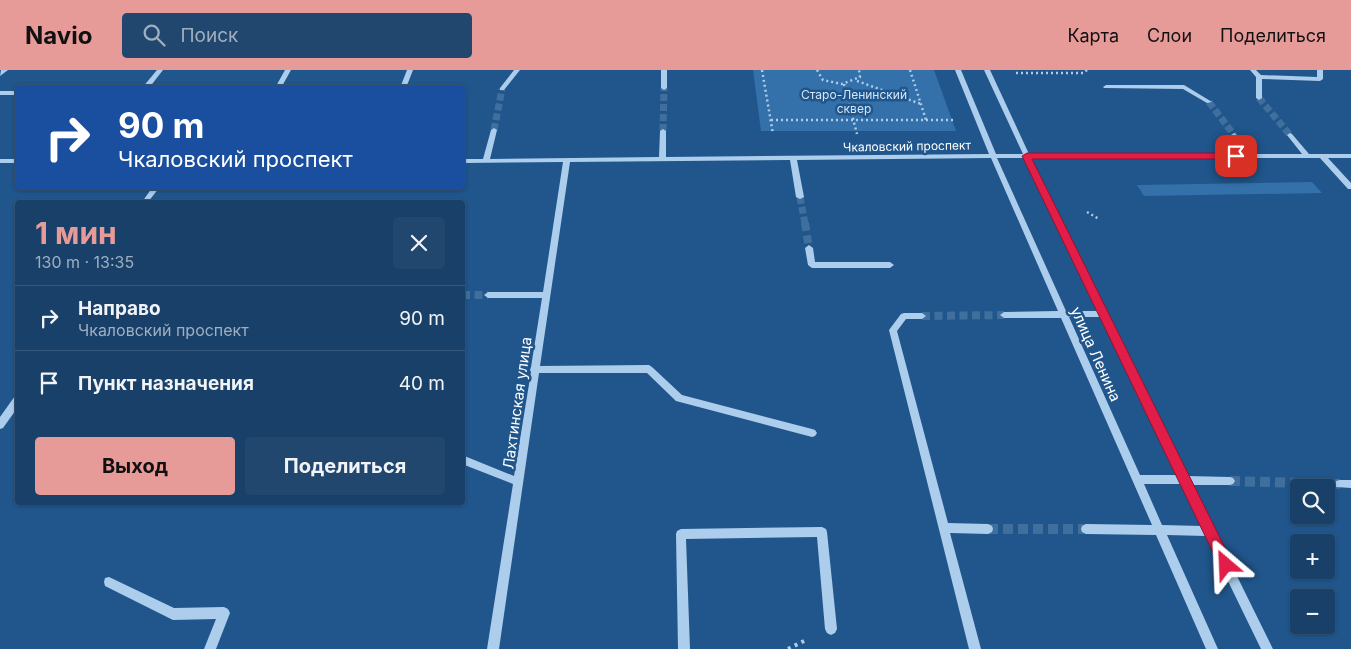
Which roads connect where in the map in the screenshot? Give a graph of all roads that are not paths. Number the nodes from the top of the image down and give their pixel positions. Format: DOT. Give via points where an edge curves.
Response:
graph roads {
  1 [pos="4,70"];
  2 [pos="160,70"];
  3 [pos="288,70"];
  4 [pos="410,70"];
  5 [pos="517,70"];
  6 [pos="664,70"];
  7 [pos="958,70"];
  8 [pos="987,70"];
  9 [pos="1253,70"];
  10 [pos="1320,70"];
  11 [pos="0,74"];
  12 [pos="1259,77"];
  13 [pos="148,85"];
  14 [pos="280,85"];
  15 [pos="404,85"];
  16 [pos="1106,87"];
  17 [pos="664,88"];
  18 [pos="502,89"];
  19 [pos="0,93"];
  20 [pos="15,94"];
  21 [pos="1259,98"];
  22 [pos="1208,102"];
  23 [pos="494,130"];
  24 [pos="663,131"];
  25 [pos="1234,135"];
  26 [pos="1290,135"];
  27 [pos="993,156"];
  28 [pos="1027,156"];
  29 [pos="1250,156"];
  30 [pos="1307,156"];
  31 [pos="1322,156"];
  32 [pos="1351,156"];
  33 [pos="793,158"];
  34 [pos="662,159"];
  35 [pos="486,160"];
  36 [pos="567,160"];
  37 [pos="0,161"];
  38 [pos="15,161"];
  39 [pos="465,161"];
  40 [pos="1351,187"];
  41 [pos="154,190"];
  42 [pos="800,197"];
  43 [pos="147,200"];
  44 [pos="809,248"];
  45 [pos="890,265"];
  46 [pos="488,294"];
  47 [pos="546,294"];
  48 [pos="1063,314"];
  49 [pos="1103,314"];
  50 [pos="1004,315"];
  51 [pos="922,316"];
  52 [pos="534,370"];
  53 [pos="15,403"];
  54 [pos="0,425"];
  55 [pos="812,432"];
  56 [pos="465,460"];
  57 [pos="1137,479"];
  58 [pos="1185,481"];
  59 [pos="519,482"];
  60 [pos="1230,482"];
  61 [pos="943,528"];
  62 [pos="988,529"];
  63 [pos="1086,529"];
  64 [pos="1159,530"];
  65 [pos="1210,531"];
  66 [pos="109,582"];
  67 [pos="831,628"];
  68 [pos="210,649"];
  69 [pos="493,649"];
  70 [pos="684,649"];
  71 [pos="975,649"];
  72 [pos="1212,649"];
  73 [pos="1267,649"];
  1 -- 11 [label="street"];
  2 -- 13 [label="street"];
  3 -- 14 [label="street"];
  4 -- 15 [label="street"];
  5 -- 18 [label="street"];
  6 -- 17 [label="street"];
  7 -- 27 [label="street, улица Ленина"];
  8 -- 28 [label="street, улица Ленина"];
  9 -- 12 [label="street"];
  10 -- 12 [label="street" via="1320,78"];
  12 -- 21 [label="street"];
  16 -- 22 [label="street" via="1184,87"];
  19 -- 20 [label="street"];
  23 -- 35 [label="street"];
  24 -- 34 [label="street"];
  25 -- 29 [label="street"];
  26 -- 30 [label="street"];
  27 -- 28 [label="street, Чкаловский проспект"];
  27 -- 33 [label="street, Чкаловский проспект"];
  27 -- 48 [label="street, улица Ленина"];
  28 -- 29 [label="street, Чкаловский проспект"];
  28 -- 49 [label="street, улица Ленина"];
  29 -- 30 [label="street, Чкаловский проспект"];
  30 -- 31 [label="street, Чкаловский проспект"];
  31 -- 32 [label="street, Чкаловский проспект"];
  31 -- 40 [label="street"];
  33 -- 34 [label="street, Чкаловский проспект"];
  33 -- 42 [label="street"];
  34 -- 36 [label="street, Чкаловский проспект"];
  35 -- 36 [label="street, Чкаловский проспект"];
  35 -- 39 [label="street, Чкаловский проспект"];
  36 -- 47 [label="street, Лахтинская улица"];
  37 -- 38 [label="street"];
  41 -- 43 [label="street"];
  44 -- 45 [label="street" via="812,265"];
  46 -- 47 [label="street"];
  47 -- 52 [label="street, Лахтинская улица"];
  48 -- 49 [label="street"];
  48 -- 50 [label="street"];
  48 -- 57 [label="street, улица Ленина"];
  49 -- 58 [label="street, улица Ленина"];
  51 -- 61 [label="street" via="904,316 893,330"];
  52 -- 55 [label="street" via="649,369 679,398"];
  52 -- 59 [label="street, Лахтинская улица"];
  53 -- 54 [label="street"];
  56 -- 59 [label="street"];
  57 -- 58 [label="street"];
  57 -- 64 [label="street, улица Ленина"];
  58 -- 60 [label="street"];
  58 -- 65 [label="street, улица Ленина"];
  59 -- 69 [label="street, Лахтинская улица"];
  61 -- 62 [label="street"];
  61 -- 71 [label="street"];
  63 -- 64 [label="street"];
  64 -- 65 [label="street"];
  64 -- 72 [label="street, улица Ленина"];
  65 -- 73 [label="street, улица Ленина"];
  66 -- 68 [label="street" via="173,614 224,613"];
  67 -- 70 [label="street" via="822,532 681,534"];
}
